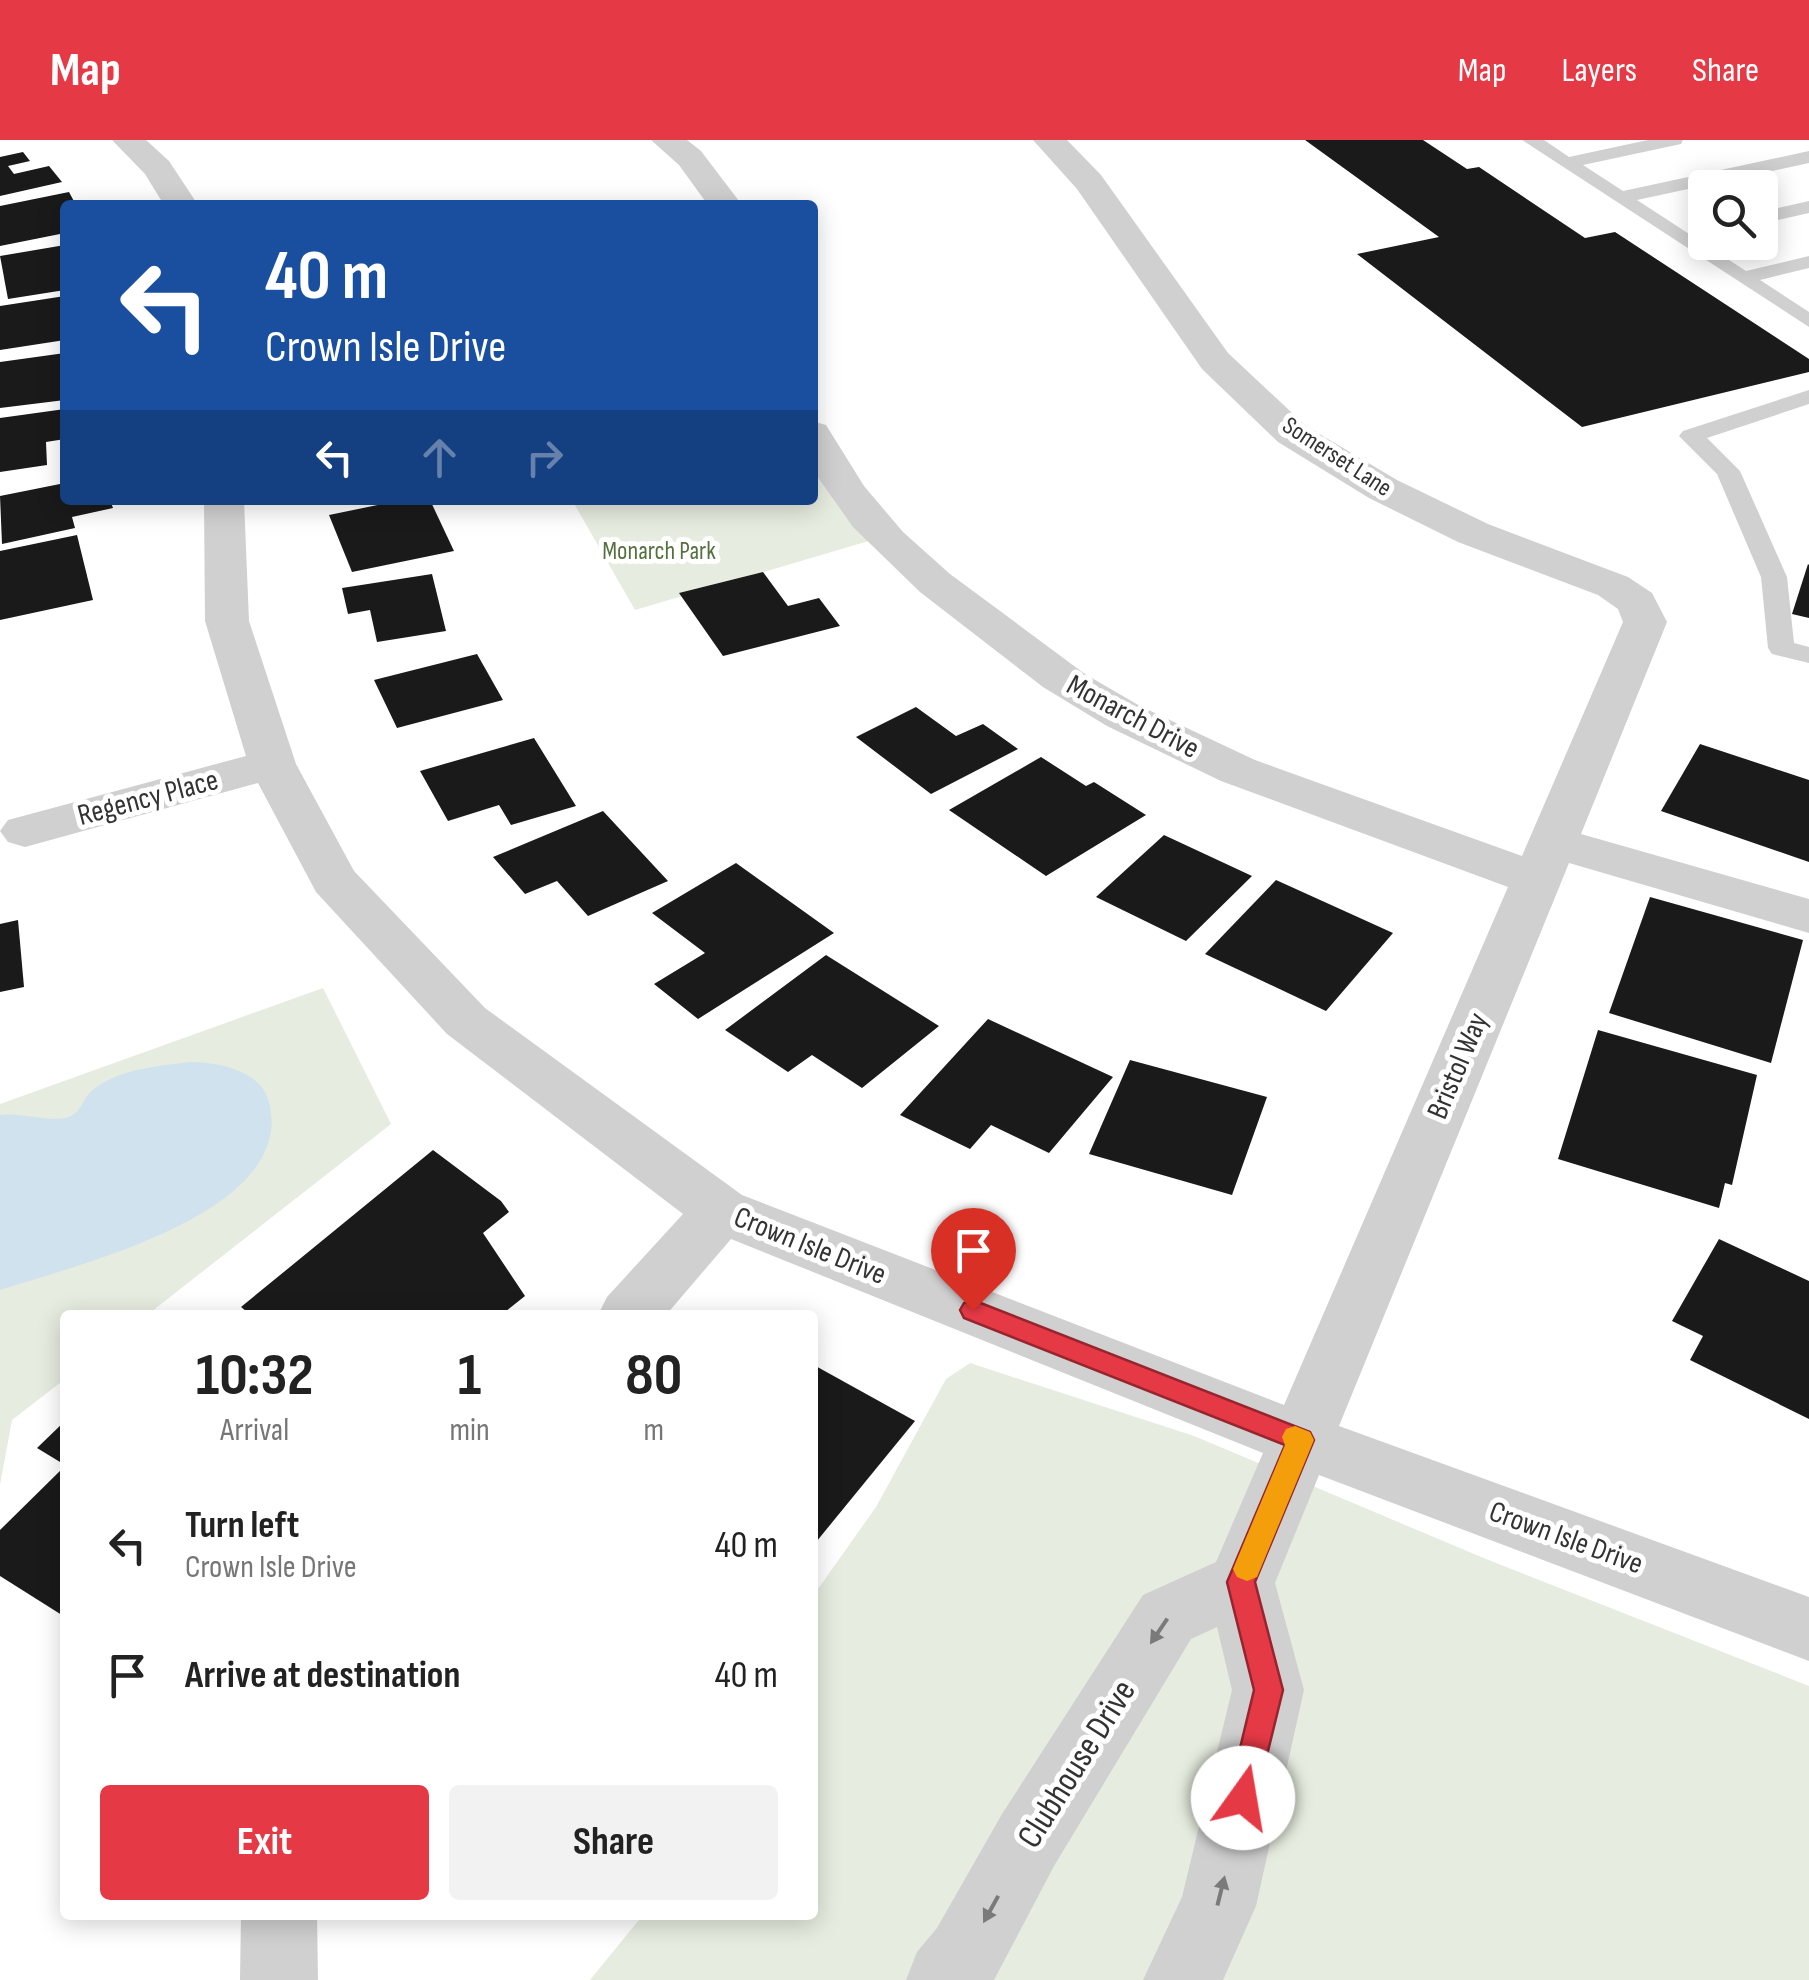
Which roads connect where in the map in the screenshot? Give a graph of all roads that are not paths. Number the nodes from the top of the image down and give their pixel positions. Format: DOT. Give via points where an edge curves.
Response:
graph roads {
  1 [pos="128,140"];
  2 [pos="666,140"];
  3 [pos="1049,140"];
  4 [pos="1531,140"];
  5 [pos="1674,140"];
  6 [pos="1785,140"];
  7 [pos="1809,145"];
  8 [pos="1809,157"];
  9 [pos="1566,163"];
  10 [pos="1620,198"];
  11 [pos="178,200"];
  12 [pos="721,200"];
  13 [pos="1809,207"];
  14 [pos="1778,214"];
  15 [pos="1688,234"];
  16 [pos="1678,236"];
  17 [pos="1809,262"];
  18 [pos="1742,278"];
  19 [pos="1809,322"];
  20 [pos="1809,397"];
  21 [pos="818,445"];
  22 [pos="224,505"];
  23 [pos="1809,656"];
  24 [pos="1614,691"];
  25 [pos="272,764"];
  26 [pos="25,831"];
  27 [pos="1544,861"];
  28 [pos="1809,916"];
  29 [pos="721,1211"];
  30 [pos="633,1310"];
  31 [pos="1301,1440"];
  32 [pos="1241,1582"];
  33 [pos="1809,1629"];
  34 [pos="278,1920"];
  35 [pos="280,1980"];
  36 [pos="945,1980"];
  37 [pos="1182,1980"];
  1 -- 11 [label="street" via="158,168"];
  2 -- 12 [label="street" via="690,158"];
  3 -- 24 [label="street, Somerset Lane" via="1089,182 1215,361 1292,434 1458,526 1613,586 1638,602 1645,622"];
  4 -- 9 [label="lane"];
  5 -- 9 [label="lane"];
  6 -- 7 [label="lane"];
  8 -- 10 [label="lane"];
  9 -- 10 [label="lane"];
  10 -- 16 [label="lane"];
  13 -- 14 [label="lane"];
  15 -- 16 [label="lane"];
  16 -- 18 [label="lane"];
  17 -- 18 [label="lane"];
  18 -- 19 [label="lane"];
  20 -- 23 [label="lane" via="1690,436 1728,471 1774,577 1780,648"];
  21 -- 27 [label="street, Monarch Drive" via="836,481 882,538 1069,684 1227,766"];
  22 -- 25 [label="street, Crown Isle Drive" via="226,621"];
  24 -- 27 [label="street, Bristol Way"];
  25 -- 26 [label="street, Regency Place"];
  25 -- 29 [label="street, Crown Isle Drive" via="334,880 466,1021"];
  27 -- 28 [label="street, Monarch Drive"];
  27 -- 31 [label="street, Bristol Way"];
  29 -- 30 [label="street"];
  29 -- 31 [label="street, Crown Isle Drive"];
  31 -- 32 [label="street"];
  31 -- 33 [label="street, Crown Isle Drive"];
  32 -- 36 [label="street, Clubhouse Drive, one-way" via="1168,1618"];
  37 -- 32 [label="street, one-way" via="1218,1906 1268,1690"];
  34 -- 35 [label="street"];
}
